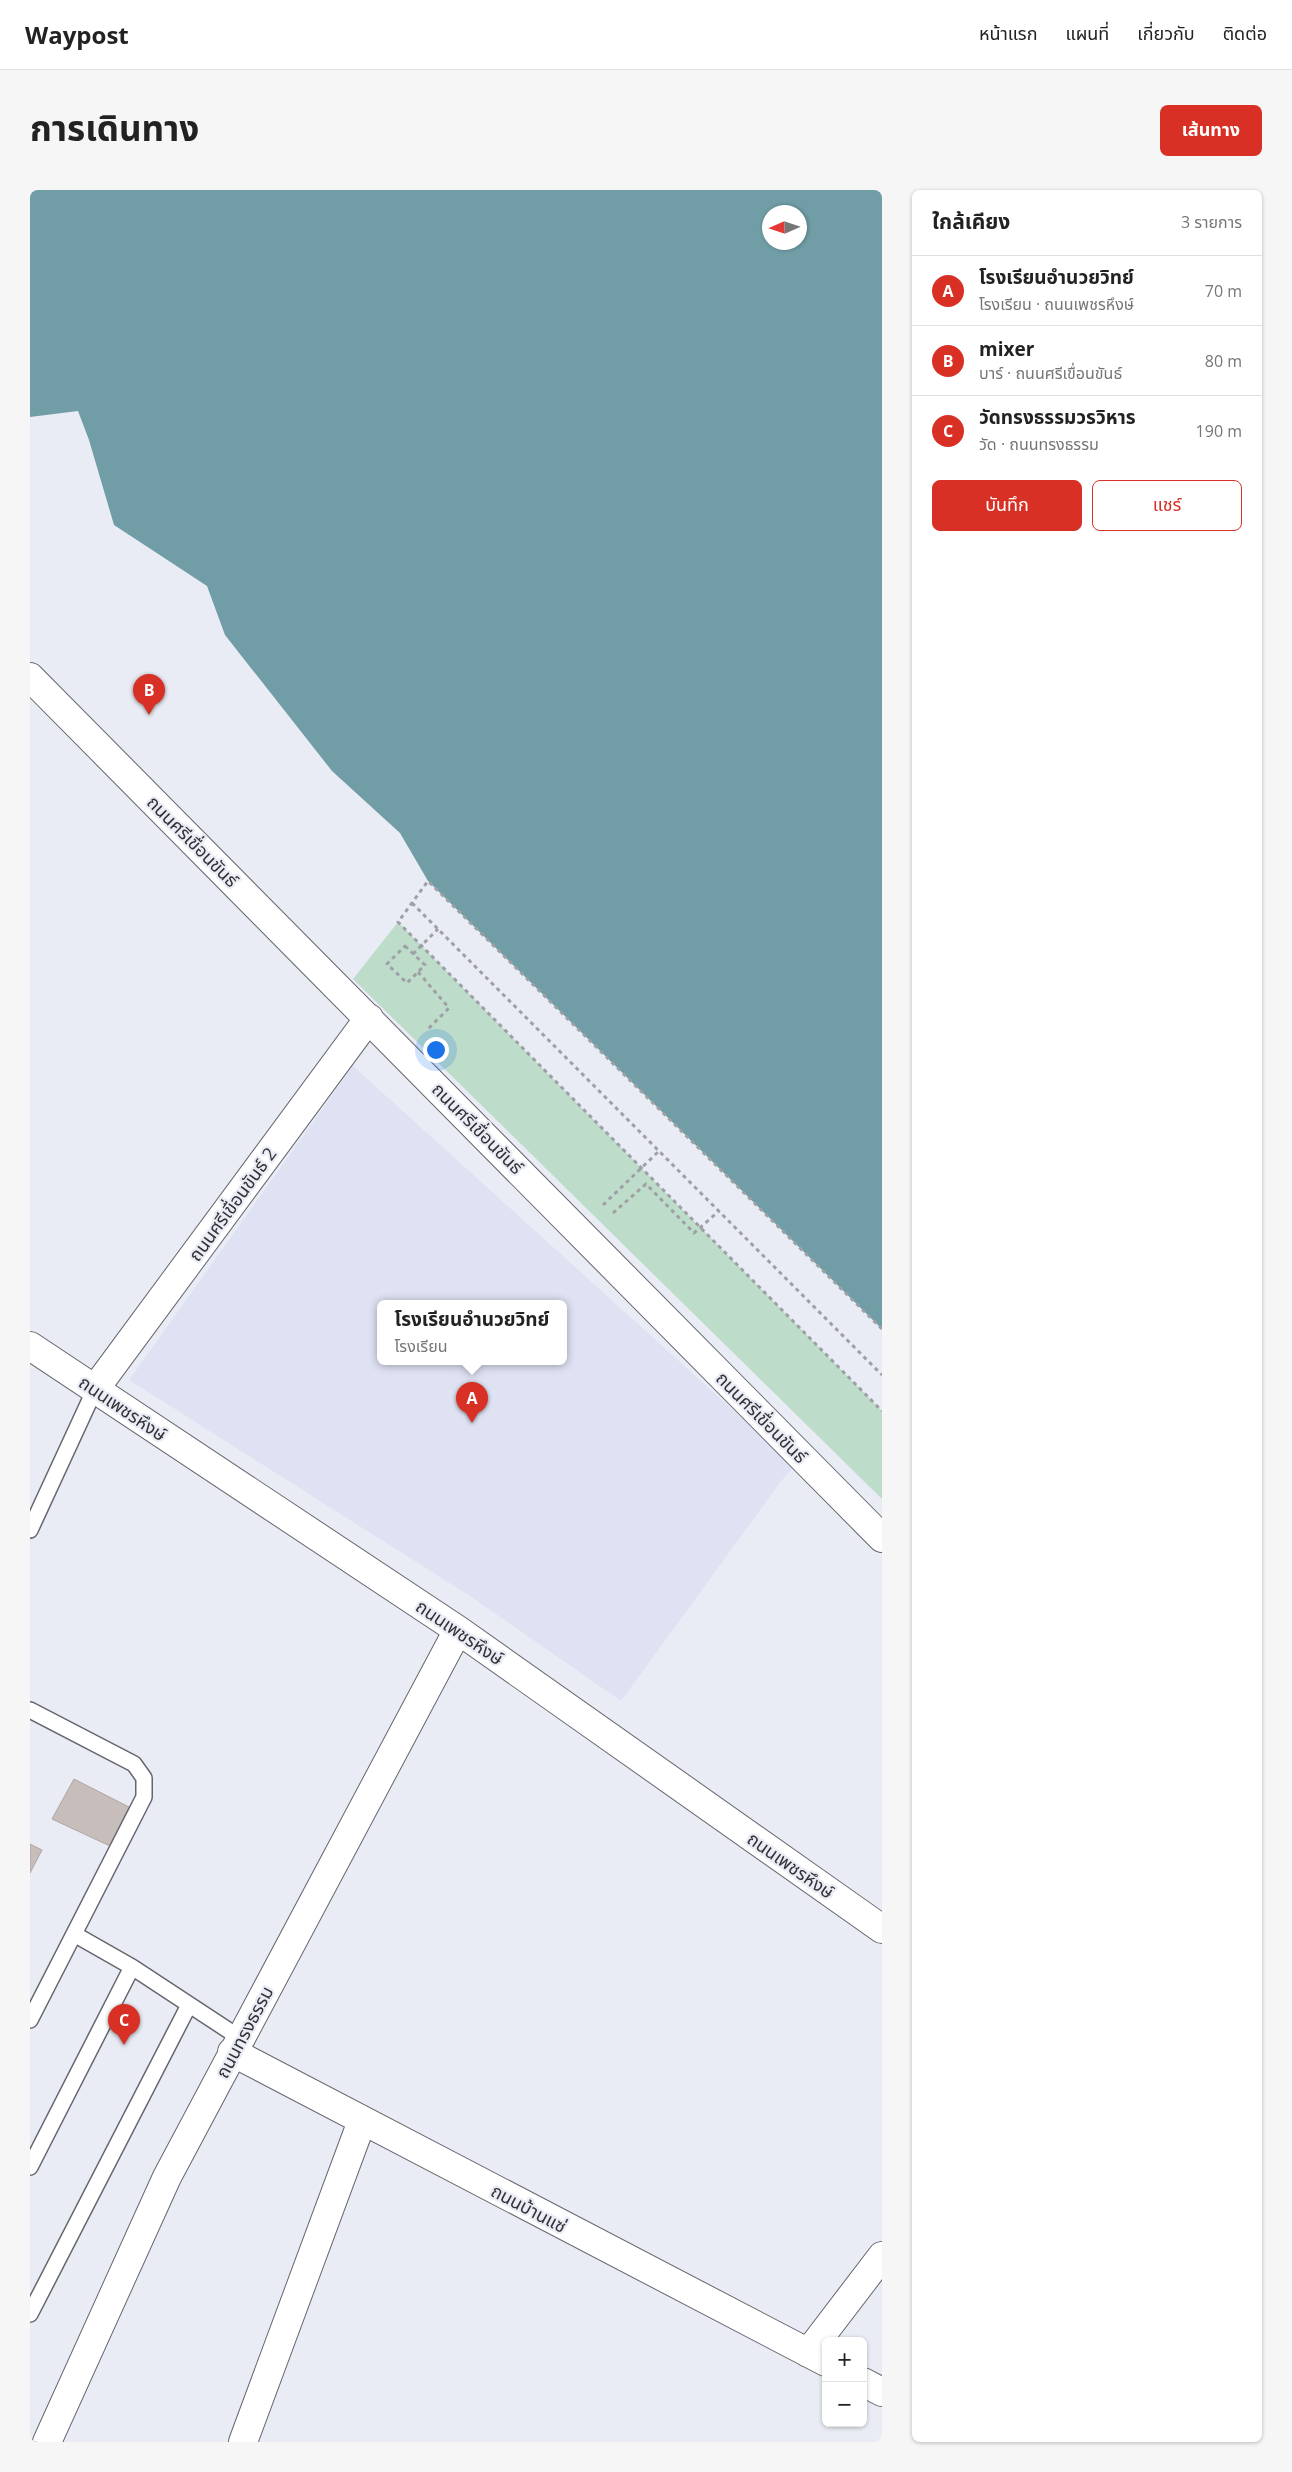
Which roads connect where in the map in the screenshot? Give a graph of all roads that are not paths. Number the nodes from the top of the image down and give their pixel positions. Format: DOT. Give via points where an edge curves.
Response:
graph roads {
  1 [pos="30,677"];
  2 [pos="369,1018"];
  3 [pos="30,1346"];
  4 [pos="95,1389"];
  5 [pos="30,1530"];
  6 [pos="882,1538"];
  7 [pos="458,1630"];
  8 [pos="30,1710"];
  9 [pos="882,1929"];
  10 [pos="74,1934"];
  11 [pos="132,1967"];
  12 [pos="188,2005"];
  13 [pos="30,2020"];
  14 [pos="236,2045"];
  15 [pos="362,2121"];
  16 [pos="30,2167"];
  17 [pos="882,2256"];
  18 [pos="30,2314"];
  19 [pos="817,2358"];
  20 [pos="867,2384"];
  21 [pos="882,2392"];
  22 [pos="47,2442"];
  23 [pos="243,2442"];
  1 -- 2 [label="street, ถนนศรีเขื่อนขันธ์"];
  2 -- 4 [label="street, ถนนศรีเขื่อนขันธ์ 2"];
  2 -- 6 [label="street, ถนนศรีเขื่อนขันธ์"];
  3 -- 4 [label="street, ถนนเพชรหึงษ์"];
  4 -- 5 [label="lane"];
  4 -- 7 [label="street, ถนนเพชรหึงษ์"];
  7 -- 9 [label="street, ถนนเพชรหึงษ์"];
  7 -- 14 [label="street, ถนนทรงธรรม"];
  8 -- 10 [label="lane" via="134,1764 144,1778 144,1797"];
  10 -- 11 [label="lane"];
  10 -- 13 [label="lane"];
  11 -- 12 [label="lane"];
  11 -- 16 [label="lane"];
  12 -- 14 [label="lane"];
  12 -- 18 [label="lane"];
  14 -- 15 [label="street, ถนนบ้านแซ่"];
  14 -- 22 [label="street, ถนนทรงธรรม" via="167,2177"];
  15 -- 19 [label="street, ถนนบ้านแซ่"];
  15 -- 23 [label="street"];
  17 -- 19 [label="street"];
  20 -- 21 [label="street"];
}
